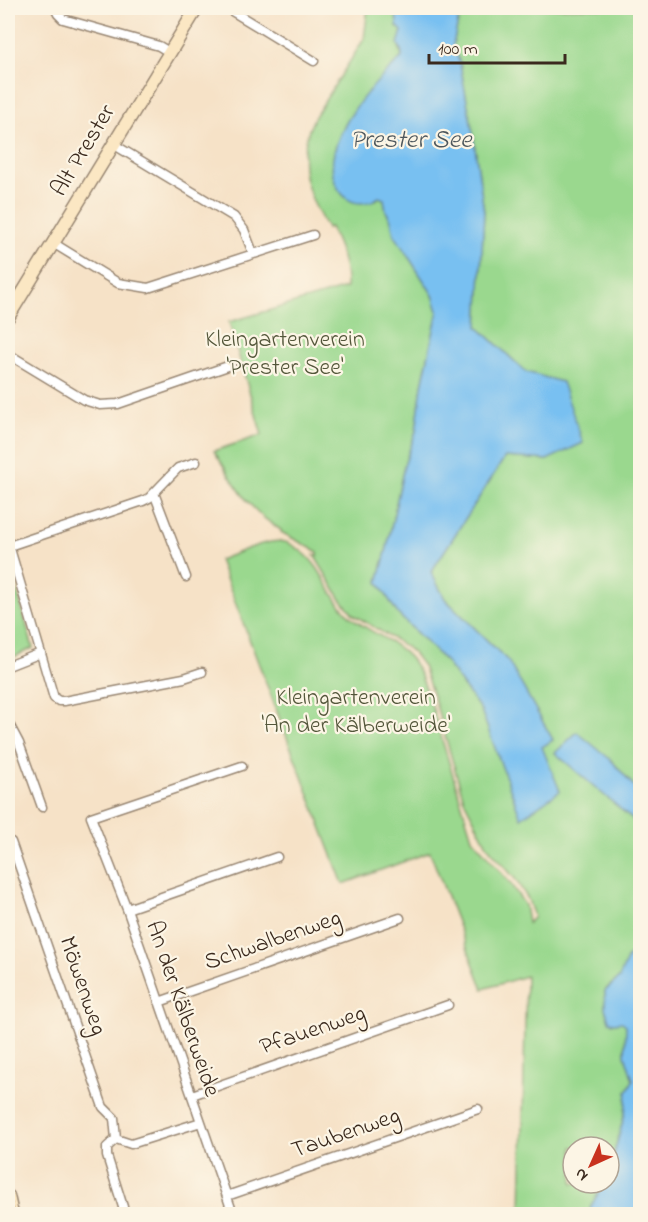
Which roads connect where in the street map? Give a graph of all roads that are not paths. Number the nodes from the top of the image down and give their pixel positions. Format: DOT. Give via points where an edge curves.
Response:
graph roads {
  1 [pos="55,8"];
  2 [pos="197,8"];
  3 [pos="227,8"];
  4 [pos="169,52"];
  5 [pos="314,61"];
  6 [pos="113,144"];
  7 [pos="313,234"];
  8 [pos="53,243"];
  9 [pos="253,253"];
  10 [pos="8,317"];
  11 [pos="8,354"];
  12 [pos="231,365"];
  13 [pos="196,462"];
  14 [pos="154,493"];
  15 [pos="8,544"];
  16 [pos="186,577"];
  17 [pos="41,653"];
  18 [pos="8,666"];
  19 [pos="202,672"];
  20 [pos="8,728"];
  21 [pos="242,766"];
  22 [pos="42,807"];
  23 [pos="11,842"];
  24 [pos="277,857"];
  25 [pos="127,909"];
  26 [pos="400,918"];
  27 [pos="159,1002"];
  28 [pos="448,1005"];
  29 [pos="192,1095"];
  30 [pos="478,1109"];
  31 [pos="201,1122"];
  32 [pos="116,1139"];
  33 [pos="226,1196"];
  34 [pos="8,1197"];
  35 [pos="12,1215"];
  36 [pos="123,1215"];
  37 [pos="233,1215"];
  1 -- 4 [label="street" via="63,19"];
  2 -- 4 [label="main road, Alt Prester"];
  3 -- 5 [label="street"];
  4 -- 6 [label="main road, Alt Prester"];
  6 -- 8 [label="main road, Alt Prester"];
  6 -- 9 [label="street" via="234,217"];
  7 -- 9 [label="street"];
  8 -- 9 [label="street" via="118,283 146,288"];
  8 -- 10 [label="main road, Alt Prester"];
  11 -- 12 [label="street" via="84,400 100,405 118,404"];
  13 -- 14 [label="street" via="178,468"];
  14 -- 15 [label="street" via="143,501"];
  14 -- 16 [label="street"];
  15 -- 17 [label="street"];
  17 -- 18 [label="street"];
  17 -- 19 [label="street" via="54,698 59,701"];
  20 -- 22 [label="street" via="20,743"];
  21 -- 25 [label="street, An der Kälberweide" via="91,818"];
  23 -- 32 [label="street, Möwenweg" via="103,1107 114,1118"];
  24 -- 25 [label="street"];
  25 -- 27 [label="street, An der Kälberweide"];
  26 -- 27 [label="street, Schwalbenweg"];
  27 -- 29 [label="street, An der Kälberweide"];
  28 -- 29 [label="street, Pfauenweg"];
  29 -- 31 [label="street, An der Kälberweide"];
  30 -- 33 [label="street, Taubenweg"];
  31 -- 32 [label="street" via="130,1144"];
  31 -- 33 [label="street, An der Kälberweide"];
  32 -- 36 [label="street" via="107,1147 107,1156"];
  33 -- 37 [label="street, An der Kälberweide"];
  34 -- 35 [label="main road"];
}
